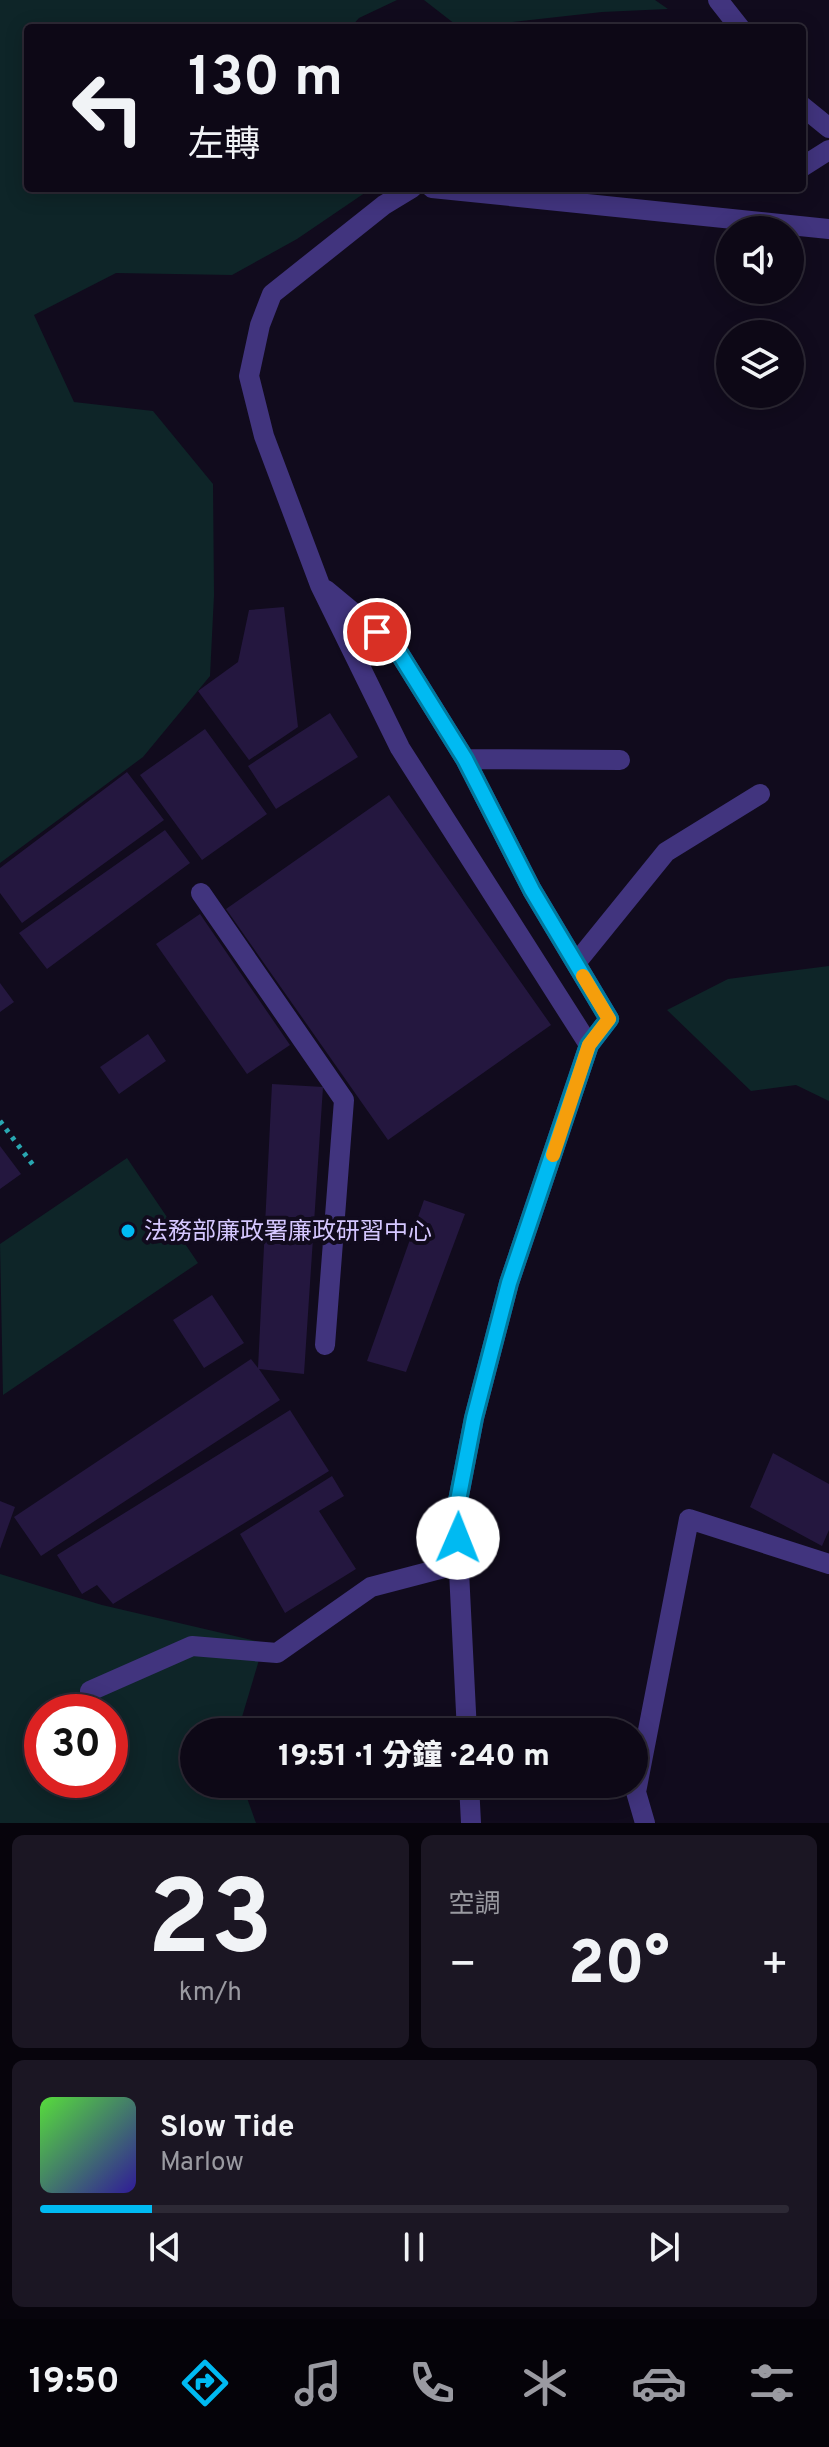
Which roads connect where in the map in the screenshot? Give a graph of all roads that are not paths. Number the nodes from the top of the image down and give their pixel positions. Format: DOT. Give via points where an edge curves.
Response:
graph roads {
  1 [pos="718,0"];
  2 [pos="737,24"];
  3 [pos="806,109"];
  4 [pos="829,128"];
  5 [pos="829,150"];
  6 [pos="806,164"];
  7 [pos="405,192"];
  8 [pos="471,192"];
  9 [pos="829,229"];
  10 [pos="320,585"];
  11 [pos="465,759"];
  12 [pos="620,760"];
  13 [pos="760,794"];
  14 [pos="201,893"];
  15 [pos="576,963"];
  16 [pos="589,1045"];
  17 [pos="325,1345"];
  18 [pos="459,1564"];
  19 [pos="829,1564"];
  20 [pos="90,1691"];
  21 [pos="466,1718"];
  22 [pos="470,1798"];
  23 [pos="471,1823"];
  24 [pos="645,1823"];
  1 -- 2 [label="street"];
  3 -- 4 [label="street"];
  5 -- 6 [label="street"];
  7 -- 10 [label="street" via="272,294 260,325 249,376 264,436"];
  8 -- 9 [label="street"];
  10 -- 11 [label="street" via="396,648"];
  10 -- 16 [label="street" via="400,748"];
  11 -- 12 [label="street"];
  11 -- 15 [label="street"];
  13 -- 15 [label="street" via="666,852"];
  14 -- 17 [label="street" via="344,1100"];
  15 -- 16 [label="street" via="609,1019"];
  16 -- 18 [label="street" via="509,1283 474,1418 456,1511"];
  18 -- 20 [label="street" via="371,1587 277,1653 192,1646"];
  18 -- 21 [label="street"];
  19 -- 24 [label="street" via="689,1519 636,1792"];
  22 -- 23 [label="street"];
}
